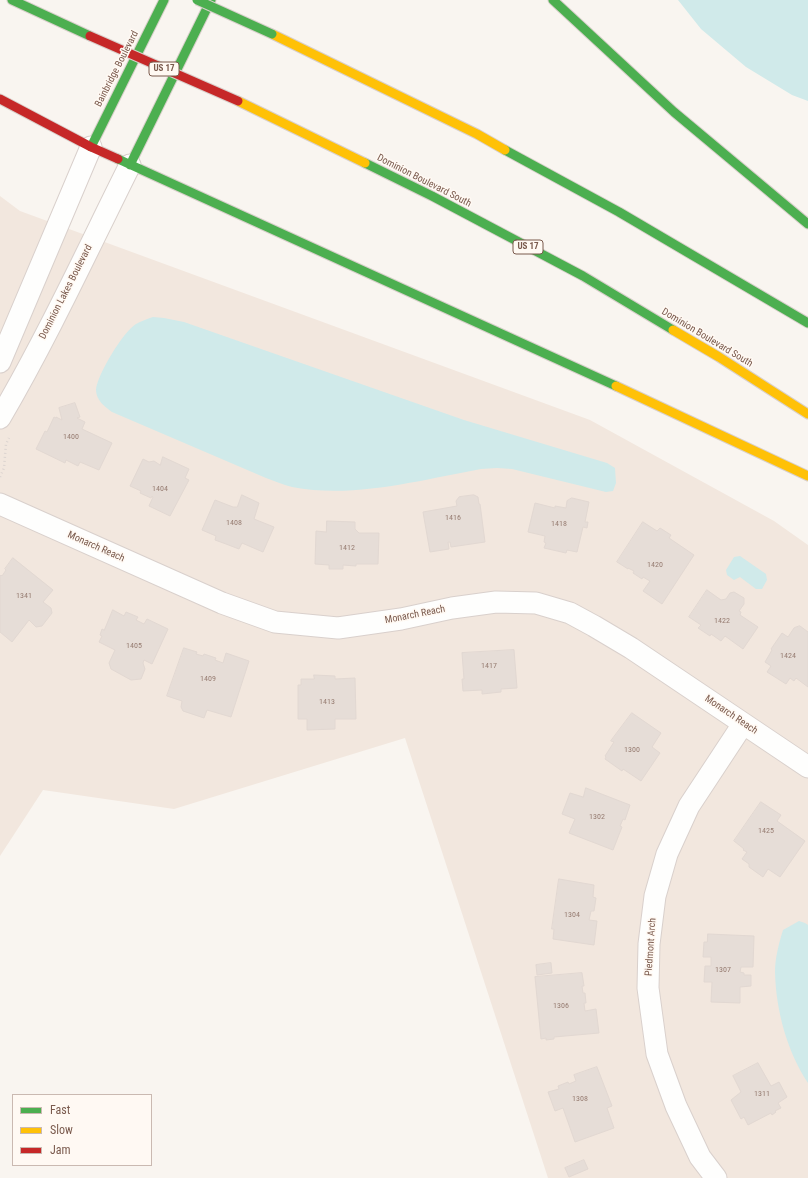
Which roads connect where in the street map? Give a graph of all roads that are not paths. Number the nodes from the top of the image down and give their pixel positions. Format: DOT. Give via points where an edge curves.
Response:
graph roads {
  1 [pos="12,0"];
  2 [pos="164,0"];
  3 [pos="197,0"];
  4 [pos="211,0"];
  5 [pos="553,0"];
  6 [pos="0,99"];
  7 [pos="91,147"];
  8 [pos="130,165"];
  9 [pos="808,224"];
  10 [pos="808,323"];
  11 [pos="0,362"];
  12 [pos="808,414"];
  13 [pos="0,418"];
  14 [pos="808,476"];
  15 [pos="0,504"];
  16 [pos="744,724"];
  17 [pos="808,766"];
  18 [pos="716,1178"];
  1 -- 12 [label="main road, Dominion Boulevard South / US 17, bridge" via="238,101 432,196 583,276 719,357"];
  2 -- 7 [label="main road, Bainbridge Boulevard"];
  3 -- 10 [label="main road, bridge" via="477,134 619,212"];
  4 -- 8 [label="main road"];
  5 -- 9 [label="main road" via="674,112"];
  6 -- 7 [label="main road"];
  7 -- 8 [label="main road"];
  7 -- 11 [label="street"];
  8 -- 13 [label="street, Dominion Lakes Boulevard"];
  8 -- 14 [label="main road"];
  15 -- 16 [label="street, Monarch Reach" via="222,603 275,622 338,628 496,602 536,603 570,613 630,648"];
  16 -- 17 [label="street, Monarch Reach"];
  16 -- 18 [label="street, Piedmont Arch" via="689,806 667,854 656,896 649,944 648,988 657,1054 676,1106 700,1157"];
}
